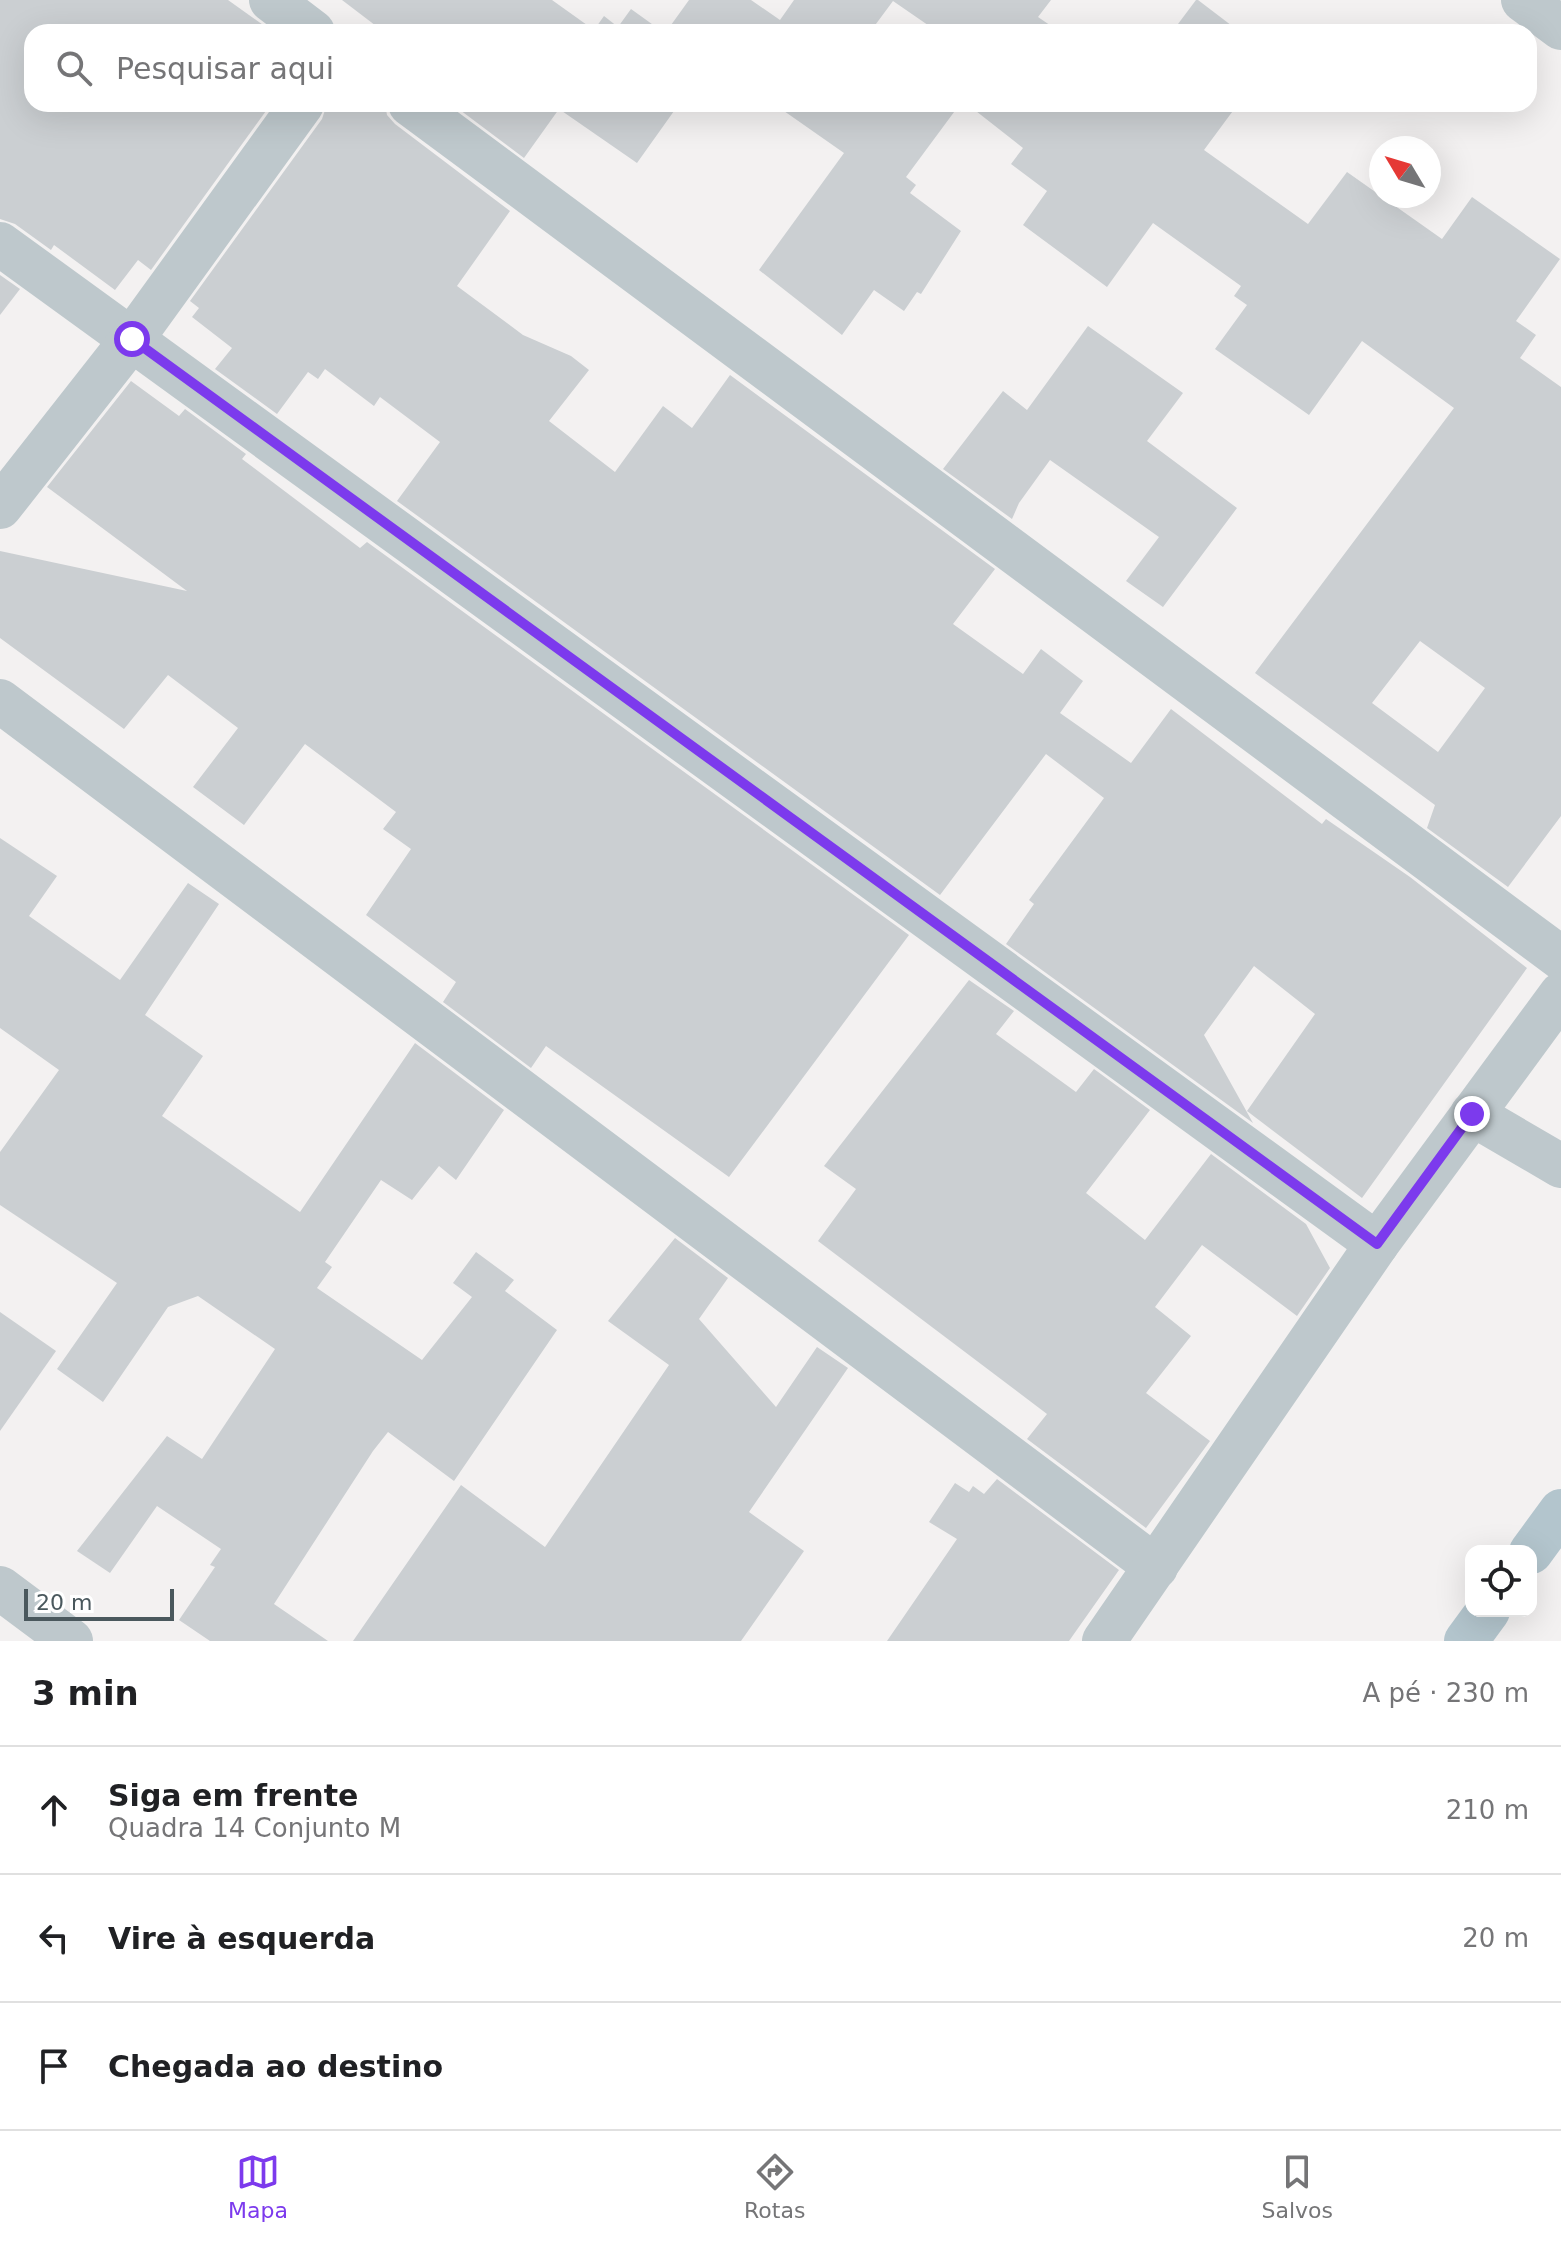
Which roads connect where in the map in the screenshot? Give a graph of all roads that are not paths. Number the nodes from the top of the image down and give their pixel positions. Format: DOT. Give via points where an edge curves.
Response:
graph roads {
  1 [pos="1523,0"];
  2 [pos="1561,28"];
  3 [pos="296,112"];
  4 [pos="421,112"];
  5 [pos="0,244"];
  6 [pos="132,339"];
  7 [pos="0,507"];
  8 [pos="0,701"];
  9 [pos="1561,958"];
  10 [pos="1561,994"];
  11 [pos="1472,1114"];
  12 [pos="1561,1166"];
  13 [pos="1377,1244"];
  14 [pos="1561,1511"];
  15 [pos="1536,1545"];
  16 [pos="1156,1567"];
  17 [pos="3,1596"];
  18 [pos="1484,1617"];
  19 [pos="71,1641"];
  20 [pos="1104,1641"];
  21 [pos="1466,1641"];
  1 -- 2 [label="street"];
  3 -- 6 [label="street"];
  4 -- 9 [label="street"];
  5 -- 6 [label="street"];
  6 -- 7 [label="street"];
  6 -- 13 [label="street"];
  8 -- 16 [label="street"];
  10 -- 11 [label="street"];
  11 -- 12 [label="street"];
  11 -- 13 [label="street"];
  13 -- 16 [label="street"];
  14 -- 15 [label="main road"];
  16 -- 20 [label="street"];
  17 -- 19 [label="street"];
  18 -- 21 [label="main road"];
}
